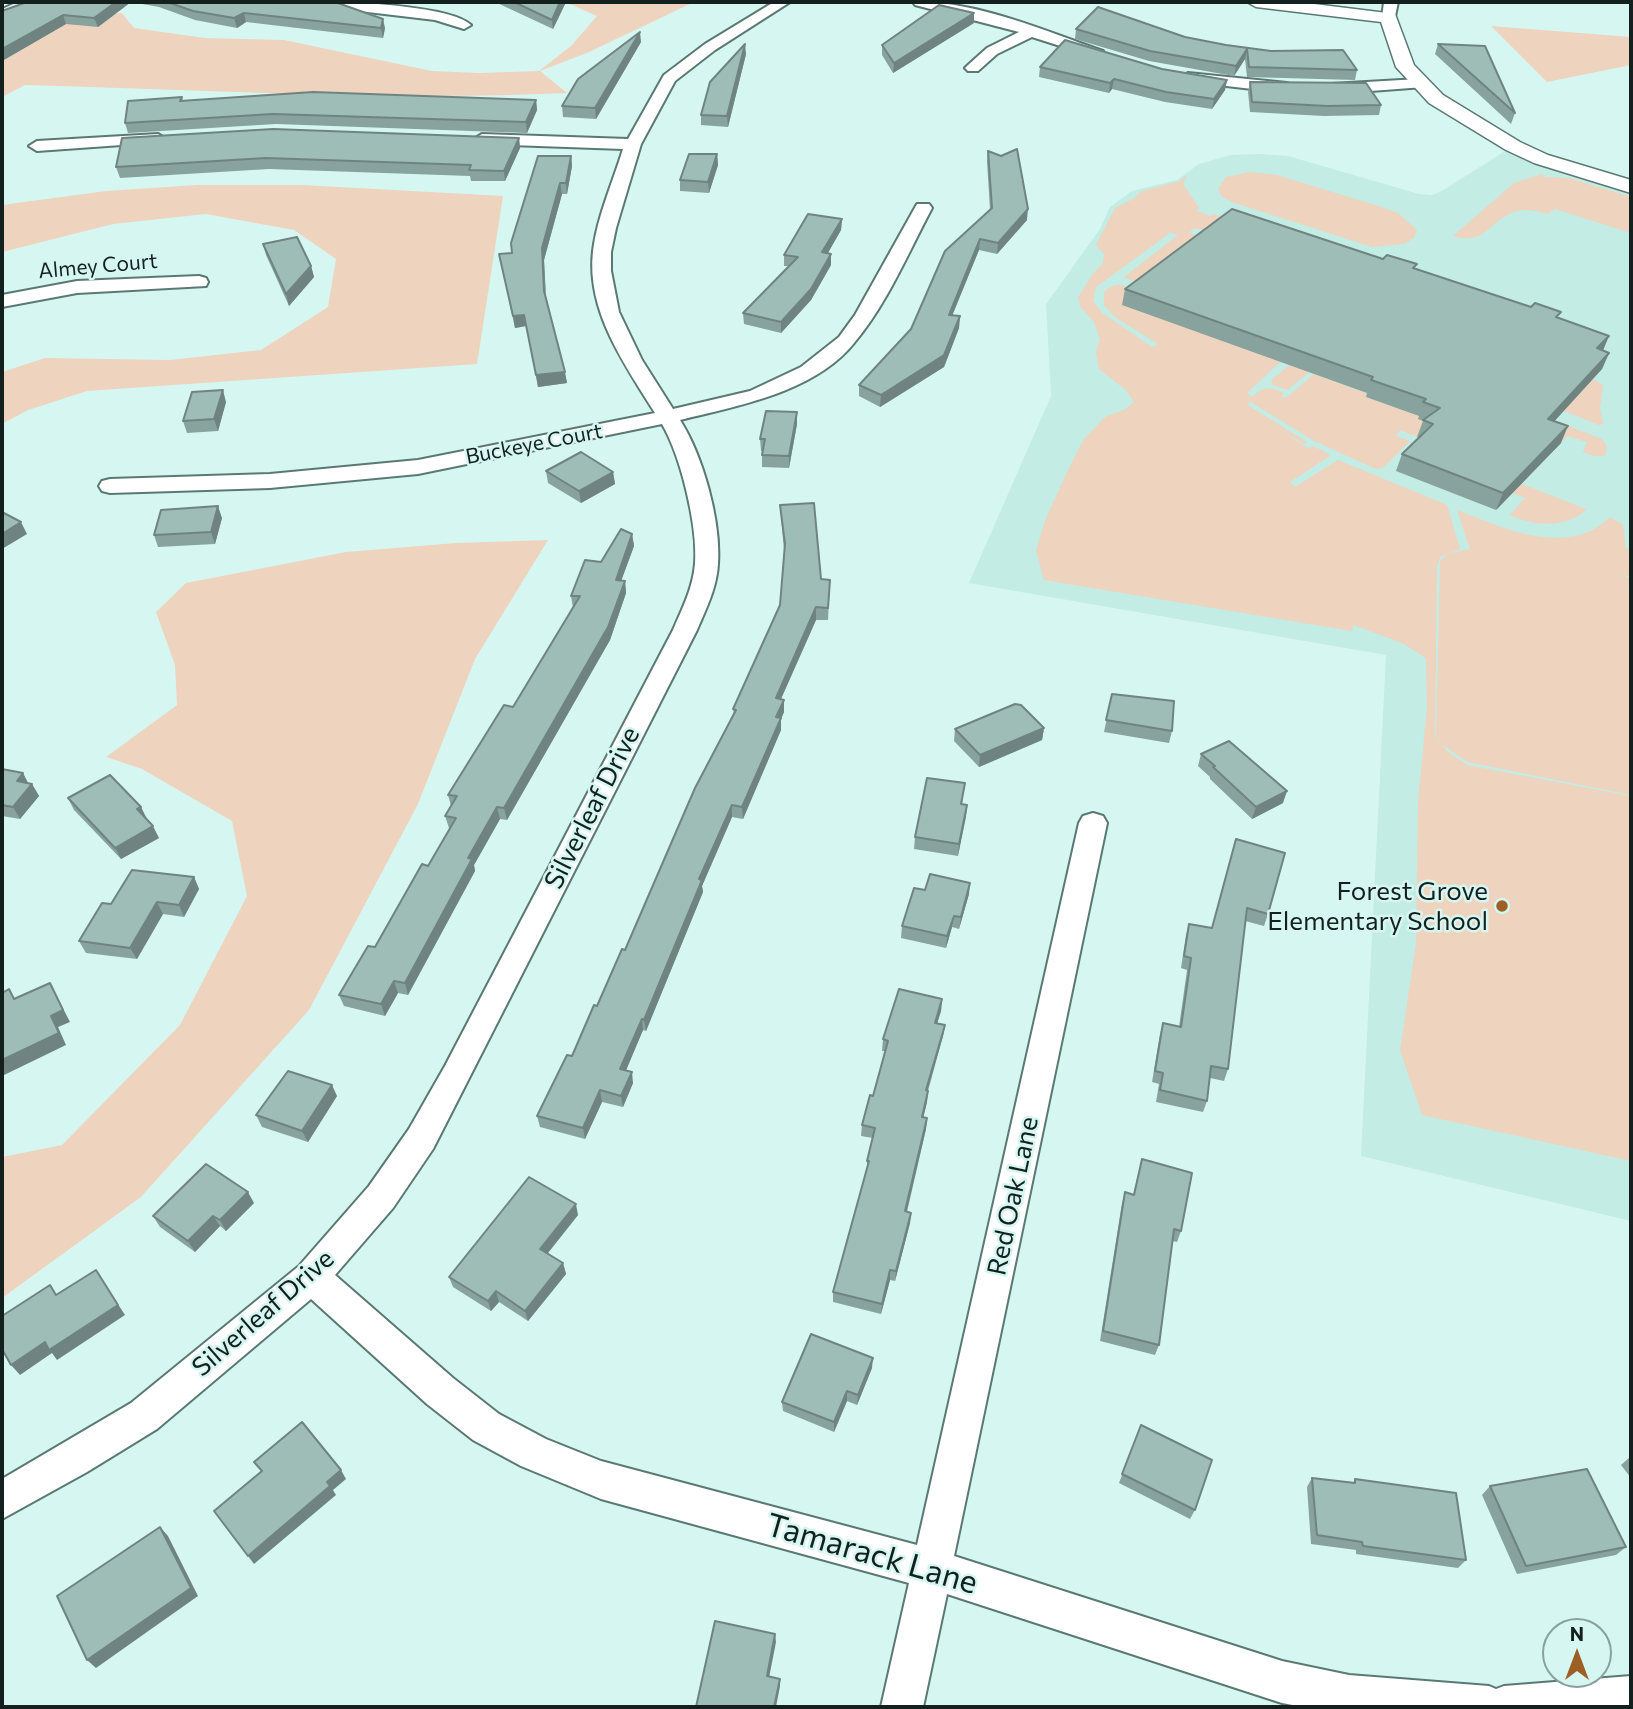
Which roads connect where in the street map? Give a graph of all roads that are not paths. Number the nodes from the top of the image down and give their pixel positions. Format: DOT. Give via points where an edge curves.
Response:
graph roads {
  1 [pos="317,2"];
  2 [pos="783,2"];
  3 [pos="920,2"];
  4 [pos="1256,2"];
  5 [pos="1390,10"];
  6 [pos="464,25"];
  7 [pos="1032,32"];
  8 [pos="1111,59"];
  9 [pos="973,68"];
  10 [pos="1170,74"];
  11 [pos="1419,84"];
  12 [pos="170,138"];
  13 [pos="470,138"];
  14 [pos="633,144"];
  15 [pos="37,146"];
  16 [pos="1631,187"];
  17 [pos="923,208"];
  18 [pos="199,282"];
  19 [pos="2,301"];
  20 [pos="666,417"];
  21 [pos="110,486"];
  22 [pos="1093,823"];
  23 [pos="311,1277"];
  24 [pos="2,1500"];
  25 [pos="932,1569"];
  26 [pos="1631,1697"];
  27 [pos="902,1707"];
  28 [pos="1489,1707"];
  29 [pos="1504,1707"];
  1 -- 6 [label="street" via="437,16"];
  2 -- 14 [label="street, Silverleaf Drive" via="670,78"];
  3 -- 7 [label="street"];
  4 -- 5 [label="street"];
  5 -- 11 [label="street" via="1398,51"];
  7 -- 8 [label="street"];
  7 -- 9 [label="street" via="992,51"];
  10 -- 11 [label="street" via="1214,82 1312,88"];
  11 -- 16 [label="street" via="1513,146"];
  12 -- 15 [label="street"];
  13 -- 14 [label="street"];
  14 -- 20 [label="street, Silverleaf Drive" via="607,228 601,271 618,334"];
  17 -- 20 [label="street, Buckeye Court" via="846,341 822,362 757,395"];
  18 -- 19 [label="street, Almey Court" via="102,285"];
  20 -- 21 [label="street, Buckeye Court" via="418,467 270,481"];
  20 -- 23 [label="street, Silverleaf Drive" via="677,432 702,505 707,563 702,590 421,1139 381,1197"];
  22 -- 25 [label="street, Red Oak Lane"];
  23 -- 24 [label="street, Silverleaf Drive" via="144,1416"];
  23 -- 25 [label="street, Tamarack Lane" via="440,1391 486,1427 534,1453 601,1480"];
  25 -- 27 [label="street, Red Oak Lane"];
  25 -- 28 [label="street, Tamarack Lane" via="1282,1682 1349,1696"];
  26 -- 29 [label="street"];
}
